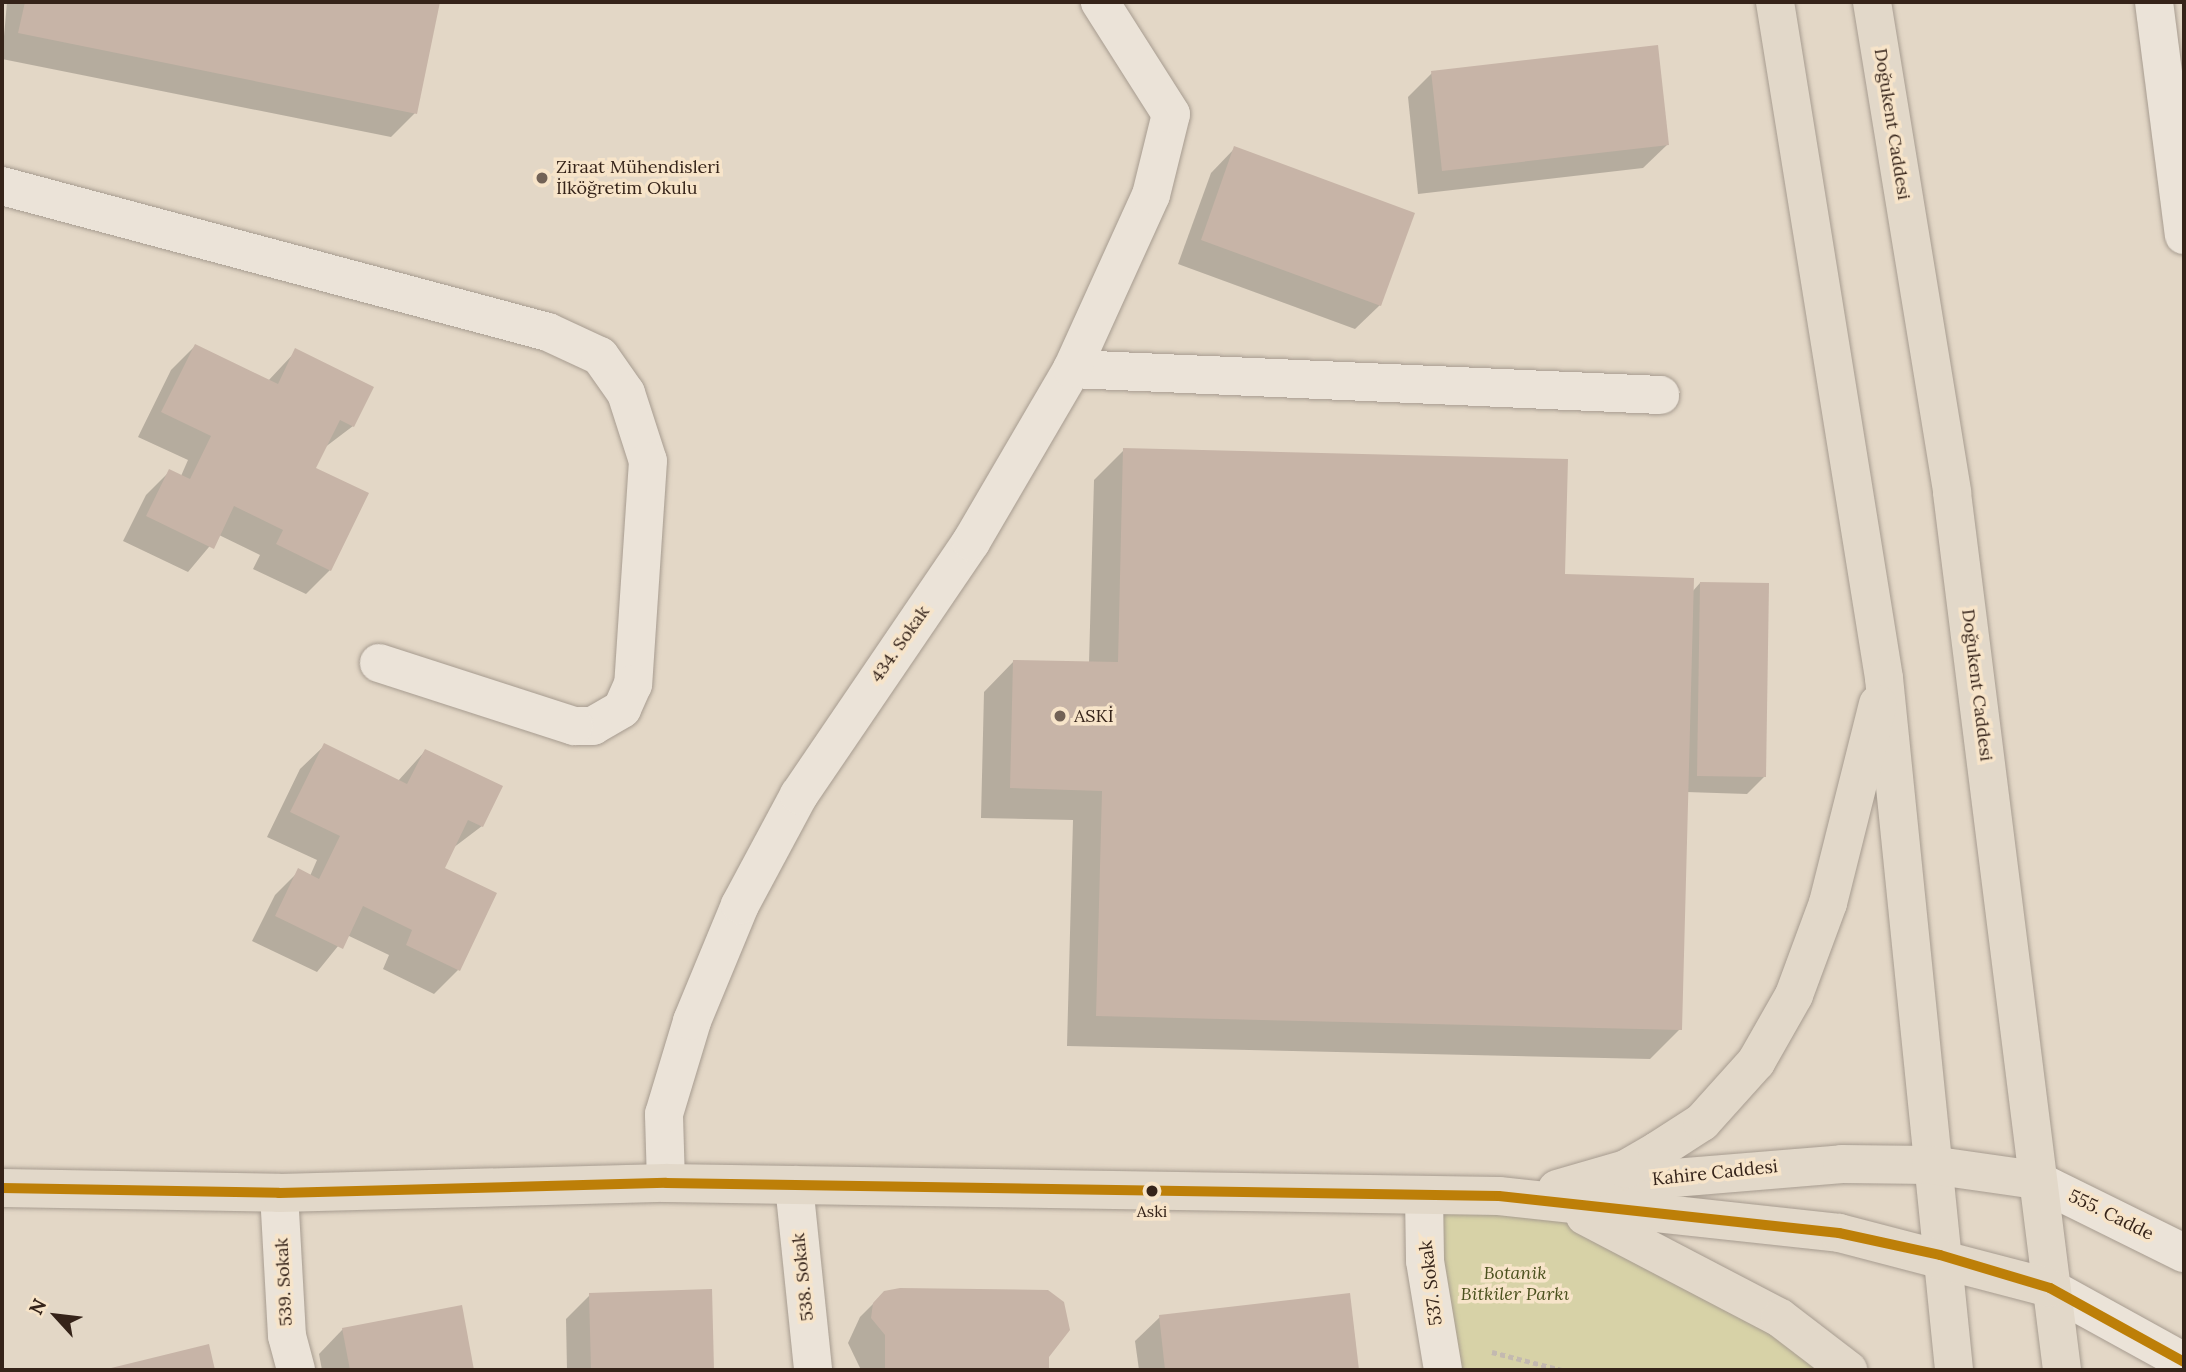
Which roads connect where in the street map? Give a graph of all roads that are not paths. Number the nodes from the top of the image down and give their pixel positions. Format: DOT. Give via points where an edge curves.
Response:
graph roads {
  1 [pos="1100,2"];
  2 [pos="1775,2"];
  3 [pos="1872,2"];
  4 [pos="2154,2"];
  5 [pos="2,186"];
  6 [pos="2184,235"];
  7 [pos="1072,369"];
  8 [pos="1660,395"];
  9 [pos="379,663"];
  10 [pos="1884,678"];
  11 [pos="1931,1164"];
  12 [pos="2036,1180"];
  13 [pos="666,1183"];
  14 [pos="794,1185"];
  15 [pos="2,1188"];
  16 [pos="103,1193"];
  17 [pos="279,1193"];
  18 [pos="1424,1195"];
  19 [pos="1557,1196"];
  20 [pos="2,1212"];
  21 [pos="2184,1253"];
  22 [pos="1940,1255"];
  23 [pos="2050,1288"];
  24 [pos="1440,1354"];
  25 [pos="2184,1362"];
  26 [pos="296,1370"];
  27 [pos="813,1370"];
  28 [pos="1848,1370"];
  29 [pos="1954,1370"];
  30 [pos="2062,1370"];
  1 -- 7 [label="street, 434. Sokak" via="1171,114 1151,195"];
  2 -- 10 [label="main road"];
  3 -- 12 [label="main road, Doğukent Caddesi" via="1952,493"];
  4 -- 6 [label="street"];
  5 -- 9 [label="street" via="548,332 600,356 626,393 648,461 633,684 622,709 593,726 574,726"];
  7 -- 8 [label="street"];
  7 -- 13 [label="street, 434. Sokak" via="971,542 799,795 740,905 692,1021 664,1114"];
  10 -- 11 [label="main road"];
  10 -- 19 [label="main road" via="1828,903 1794,995 1756,1062 1702,1122 1626,1169"];
  11 -- 12 [label="main road, Kahire Caddesi"];
  11 -- 19 [label="main road, Kahire Caddesi" via="1779,1166"];
  11 -- 22 [label="main road"];
  12 -- 21 [label="street, 555. Cadde"];
  12 -- 23 [label="main road, Doğukent Caddesi"];
  13 -- 14 [label="main road, Kahire Caddesi"];
  13 -- 17 [label="main road, Kahire Caddesi"];
  14 -- 18 [label="main road, Kahire Caddesi"];
  14 -- 27 [label="street, 538. Sokak"];
  15 -- 16 [label="main road, Kahire Caddesi"];
  16 -- 17 [label="main road, Kahire Caddesi"];
  16 -- 20 [label="main road, Kahire Caddesi"];
  17 -- 26 [label="street, 539. Sokak" via="287,1336"];
  18 -- 19 [label="main road, Kahire Caddesi"];
  18 -- 24 [label="street, 537. Sokak" via="1425,1261"];
  19 -- 22 [label="main road, Kahire Caddesi" via="1839,1233"];
  19 -- 28 [label="main road" via="1780,1318"];
  22 -- 23 [label="main road, Kahire Caddesi"];
  22 -- 29 [label="main road"];
  23 -- 25 [label="street"];
  23 -- 30 [label="main road, Doğukent Caddesi"];
}
